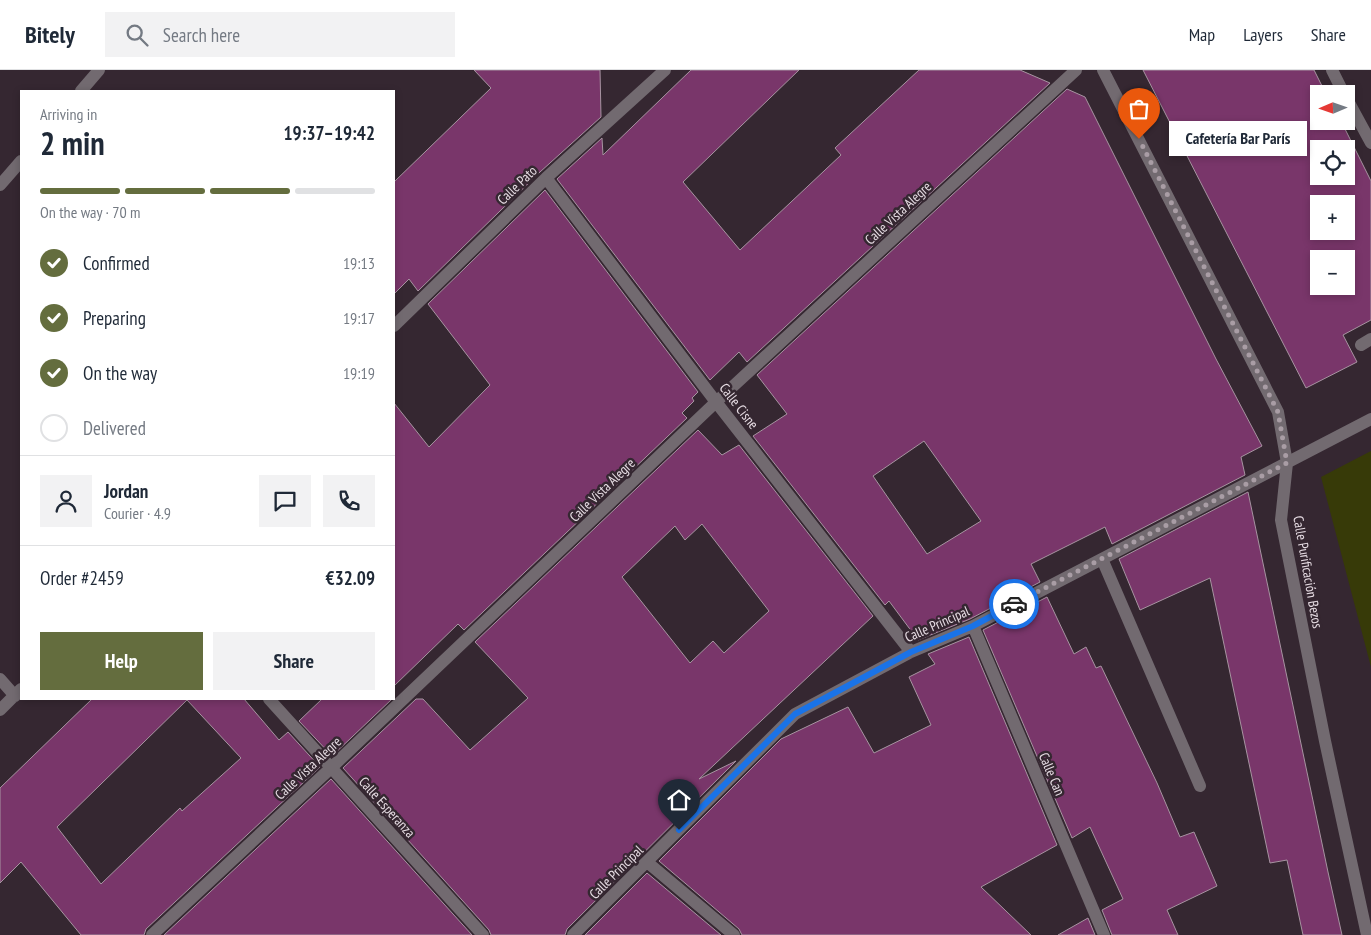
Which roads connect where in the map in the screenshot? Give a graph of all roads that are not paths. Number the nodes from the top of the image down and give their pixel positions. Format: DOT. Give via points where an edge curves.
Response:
graph roads {
  1 [pos="99,70"];
  2 [pos="665,70"];
  3 [pos="1076,70"];
  4 [pos="1103,70"];
  5 [pos="1332,70"];
  6 [pos="1340,85"];
  7 [pos="82,90"];
  8 [pos="1355,114"];
  9 [pos="1371,143"];
  10 [pos="20,162"];
  11 [pos="546,178"];
  12 [pos="0,185"];
  13 [pos="395,325"];
  14 [pos="716,402"];
  15 [pos="1371,420"];
  16 [pos="1287,463"];
  17 [pos="1102,559"];
  18 [pos="973,626"];
  19 [pos="911,652"];
  20 [pos="0,679"];
  21 [pos="18,693"];
  22 [pos="270,700"];
  23 [pos="0,710"];
  24 [pos="332,767"];
  25 [pos="1200,786"];
  26 [pos="647,862"];
  27 [pos="152,935"];
  28 [pos="483,935"];
  29 [pos="573,935"];
  30 [pos="734,935"];
  31 [pos="1104,935"];
  32 [pos="1367,935"];
  1 -- 7 [label="street"];
  2 -- 11 [label="street, Calle Pato"];
  3 -- 14 [label="street, Calle Vista Alegre"];
  4 -- 16 [label="street, Calle Purificación Bezos" via="1278,412"];
  5 -- 6 [label="street"];
  8 -- 9 [label="street"];
  10 -- 12 [label="street"];
  11 -- 13 [label="street, Calle Pato"];
  11 -- 14 [label="street, Calle Cisne"];
  14 -- 19 [label="street, Calle Cisne"];
  14 -- 24 [label="street, Calle Vista Alegre"];
  15 -- 16 [label="street, Calle Principal"];
  16 -- 17 [label="street, Calle Principal"];
  16 -- 32 [label="street, Calle Purificación Bezos" via="1281,520"];
  17 -- 18 [label="street, Calle Principal"];
  17 -- 25 [label="street"];
  18 -- 19 [label="street, Calle Principal"];
  18 -- 31 [label="street, Calle Can"];
  19 -- 26 [label="street, Calle Principal" via="795,714"];
  20 -- 21 [label="street"];
  21 -- 23 [label="street"];
  22 -- 24 [label="street, Calle Esperanza"];
  24 -- 27 [label="street, Calle Vista Alegre"];
  24 -- 28 [label="street, Calle Esperanza"];
  26 -- 29 [label="street, Calle Principal"];
  26 -- 30 [label="street"];
}
